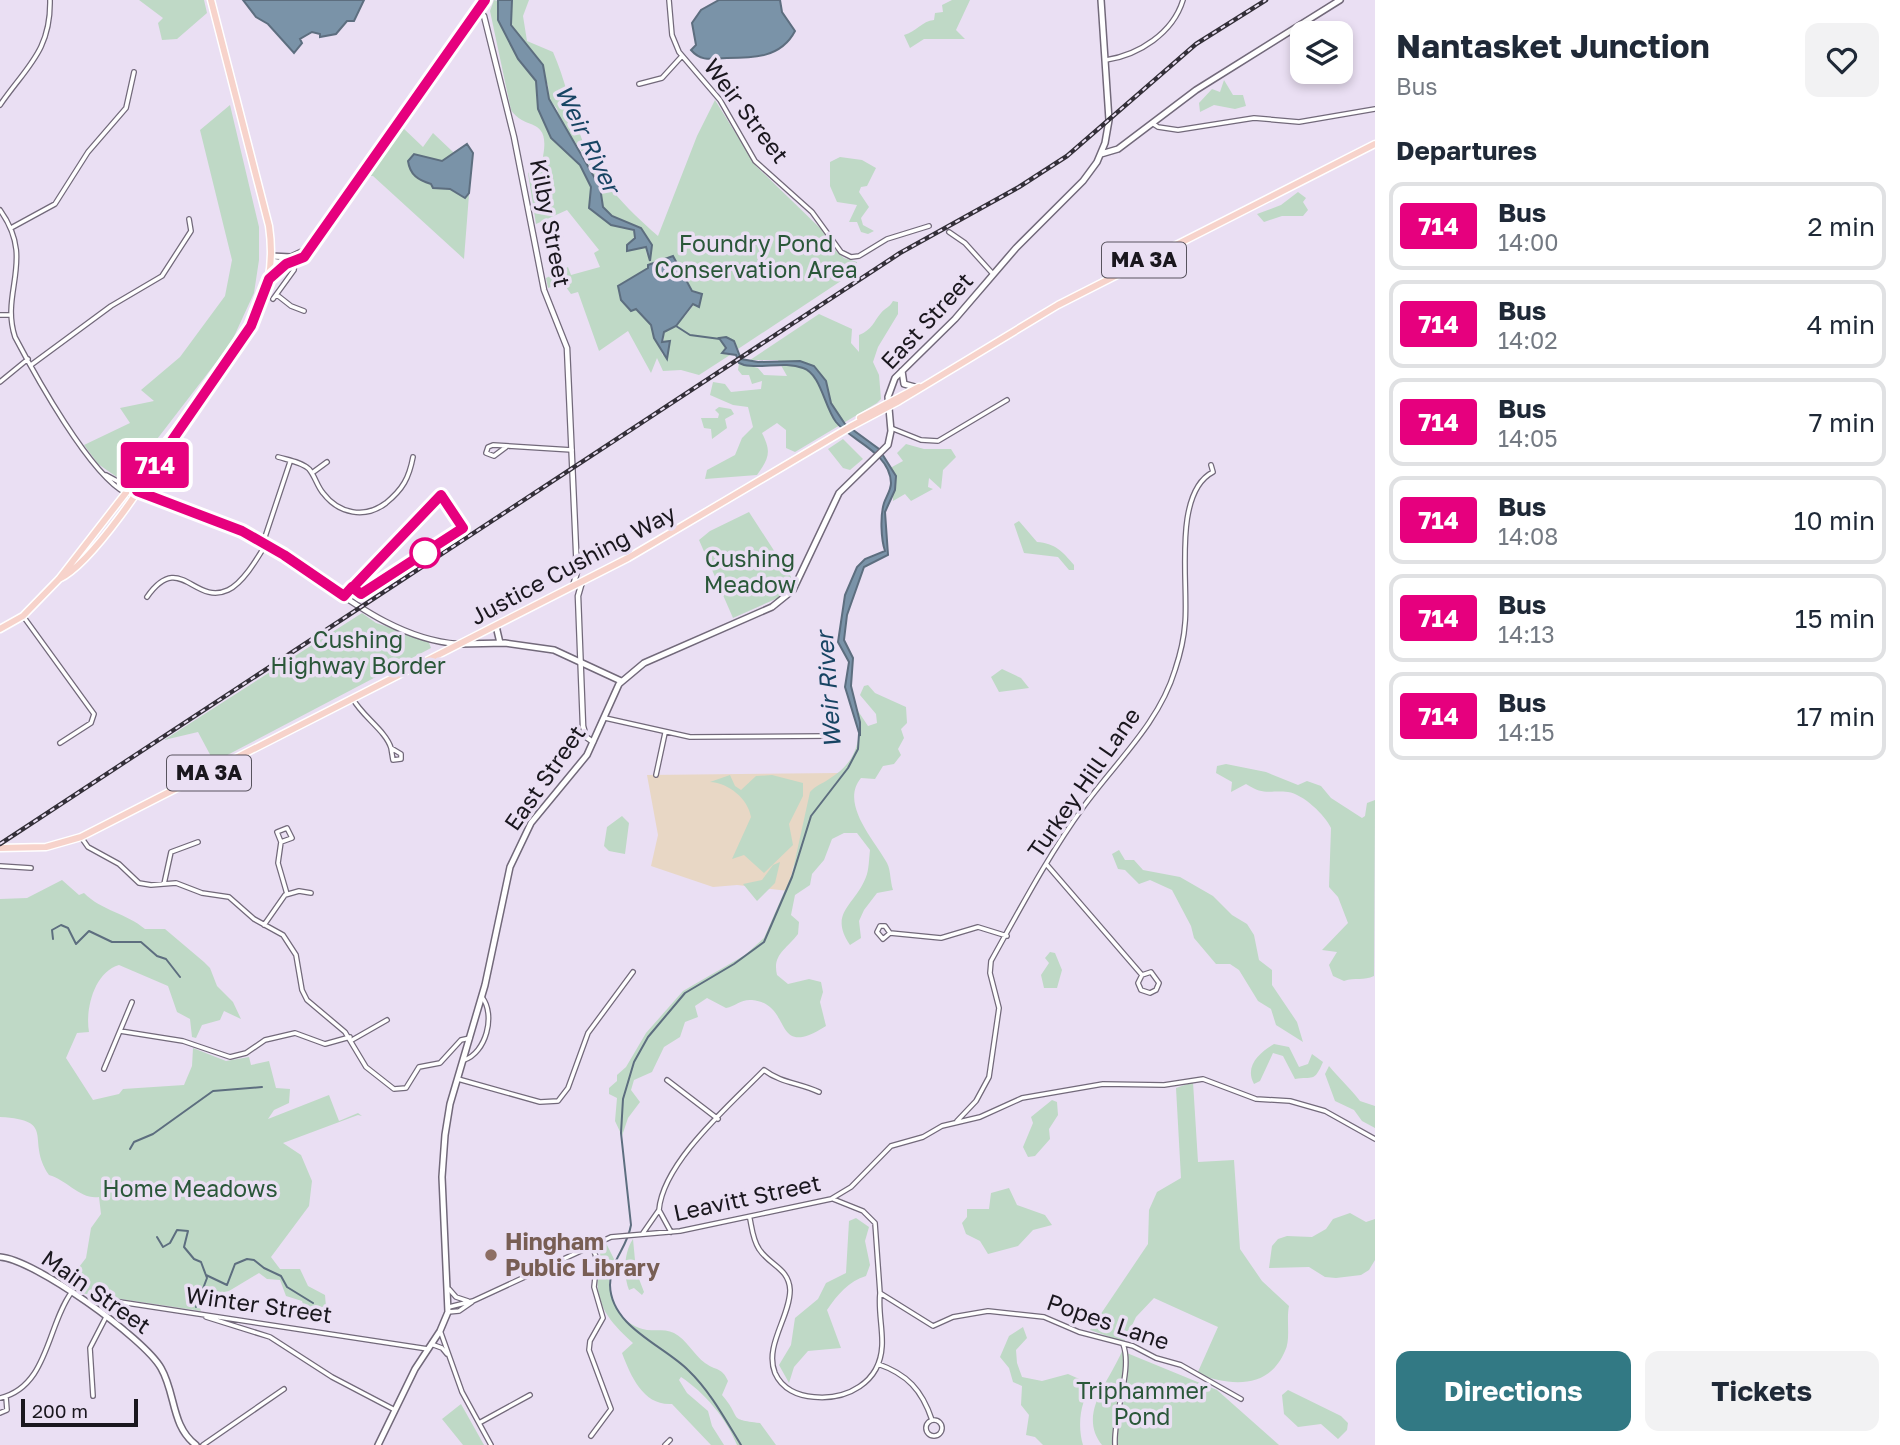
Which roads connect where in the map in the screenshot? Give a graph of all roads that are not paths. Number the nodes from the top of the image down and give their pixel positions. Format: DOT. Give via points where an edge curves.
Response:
graph roads {
  1 [pos="50,0"];
  2 [pos="211,0"];
  3 [pos="485,0"];
  4 [pos="669,0"];
  5 [pos="1101,0"];
  6 [pos="1183,0"];
  7 [pos="1340,0"];
  8 [pos="478,10"];
  9 [pos="682,56"];
  10 [pos="1105,60"];
  11 [pos="134,72"];
  12 [pos="639,84"];
  13 [pos="0,105"];
  14 [pos="1375,109"];
  15 [pos="1152,122"];
  16 [pos="1105,144"];
  17 [pos="1375,144"];
  18 [pos="1118,149"];
  19 [pos="1101,154"];
  20 [pos="0,211"];
  21 [pos="190,219"];
  22 [pos="929,226"];
  23 [pos="11,228"];
  24 [pos="948,232"];
  25 [pos="271,258"];
  26 [pos="295,259"];
  27 [pos="286,264"];
  28 [pos="993,274"];
  29 [pos="269,279"];
  30 [pos="277,295"];
  31 [pos="273,299"];
  32 [pos="304,310"];
  33 [pos="0,314"];
  34 [pos="9,315"];
  35 [pos="28,359"];
  36 [pos="31,365"];
  37 [pos="902,371"];
  38 [pos="0,383"];
  39 [pos="917,387"];
  40 [pos="1007,400"];
  41 [pos="888,404"];
  42 [pos="891,428"];
  43 [pos="506,447"];
  44 [pos="572,450"];
  45 [pos="278,457"];
  46 [pos="413,457"];
  47 [pos="291,461"];
  48 [pos="327,462"];
  49 [pos="1211,465"];
  50 [pos="312,474"];
  51 [pos="132,492"];
  52 [pos="264,543"];
  53 [pos="577,572"];
  54 [pos="584,581"];
  55 [pos="570,588"];
  56 [pos="578,596"];
  57 [pos="147,597"];
  58 [pos="23,616"];
  59 [pos="496,626"];
  60 [pos="0,629"];
  61 [pos="436,640"];
  62 [pos="500,643"];
  63 [pos="460,644"];
  64 [pos="435,657"];
  65 [pos="581,663"];
  66 [pos="621,681"];
  67 [pos="353,699"];
  68 [pos="605,718"];
  69 [pos="665,733"];
  70 [pos="828,736"];
  71 [pos="60,743"];
  72 [pos="594,743"];
  73 [pos="391,748"];
  74 [pos="656,775"];
  75 [pos="81,837"];
  76 [pos="198,842"];
  77 [pos="281,842"];
  78 [pos="4,848"];
  79 [pos="1047,865"];
  80 [pos="0,866"];
  81 [pos="31,868"];
  82 [pos="164,884"];
  83 [pos="312,893"];
  84 [pos="288,894"];
  85 [pos="264,925"];
  86 [pos="890,933"];
  87 [pos="1007,936"];
  88 [pos="633,972"];
  89 [pos="1142,975"];
  90 [pos="482,997"];
  91 [pos="132,1002"];
  92 [pos="387,1020"];
  93 [pos="120,1031"];
  94 [pos="470,1038"];
  95 [pos="351,1039"];
  96 [pos="464,1060"];
  97 [pos="104,1069"];
  98 [pos="458,1079"];
  99 [pos="667,1080"];
  100 [pos="819,1092"];
  101 [pos="966,1113"];
  102 [pos="718,1119"];
  103 [pos="970,1119"];
  104 [pos="955,1122"];
  105 [pos="1375,1139"];
  106 [pos="831,1199"];
  107 [pos="659,1210"];
  108 [pos="750,1218"];
  109 [pos="671,1232"];
  110 [pos="643,1233"];
  111 [pos="593,1245"];
  112 [pos="0,1257"];
  113 [pos="449,1289"];
  114 [pos="71,1293"];
  115 [pos="880,1293"];
  116 [pos="473,1301"];
  117 [pos="87,1304"];
  118 [pos="448,1309"];
  119 [pos="197,1314"];
  120 [pos="106,1317"];
  121 [pos="440,1331"];
  122 [pos="1123,1343"];
  123 [pos="429,1347"];
  124 [pos="450,1359"];
  125 [pos="878,1364"];
  126 [pos="284,1389"];
  127 [pos="530,1395"];
  128 [pos="93,1396"];
  129 [pos="6,1397"];
  130 [pos="0,1398"];
  131 [pos="1241,1399"];
  132 [pos="395,1410"];
  133 [pos="0,1413"];
  134 [pos="932,1420"];
  135 [pos="479,1423"];
  136 [pos="591,1436"];
  137 [pos="670,1440"];
  138 [pos="196,1445"];
  139 [pos="203,1445"];
  140 [pos="378,1445"];
  141 [pos="491,1445"];
  142 [pos="665,1445"];
  143 [pos="1115,1445"];
  1 -- 13 [label="street" via="43,46"];
  2 -- 25 [label="main road" via="267,220"];
  3 -- 8 [label="main road"];
  4 -- 9 [label="street, Weir Street" via="671,35"];
  5 -- 10 [label="main road, East Street"];
  6 -- 10 [label="street" via="1174,22 1158,38"];
  7 -- 15 [label="main road"];
  8 -- 26 [label="main road" via="306,250"];
  8 -- 44 [label="street, Kilby Street" via="484,16 512,124 545,294 566,342"];
  9 -- 12 [label="street" via="662,78"];
  9 -- 22 [label="street, Weir Street" via="720,100 755,160 811,212 844,254 859,257 887,239"];
  10 -- 16 [label="main road, East Street" via="1110,120"];
  11 -- 23 [label="street" via="125,108 88,152 58,201"];
  14 -- 15 [label="street" via="1299,122 1254,118 1181,130 1163,129"];
  15 -- 18 [label="main road"];
  16 -- 18 [label="main road"];
  16 -- 19 [label="main road, East Street"];
  17 -- 39 [label="main road, Justice Cushing Way / MA 3A" via="1074,296"];
  18 -- 19 [label="main road"];
  19 -- 28 [label="main road, East Street" via="1086,178"];
  20 -- 23 [label="street"];
  21 -- 36 [label="street" via="191,231 162,276 111,306"];
  23 -- 34 [label="street" via="17,257"];
  24 -- 28 [label="street" via="965,243"];
  25 -- 26 [label="main road"];
  25 -- 27 [label="main road"];
  25 -- 29 [label="main road"];
  26 -- 27 [label="main road"];
  26 -- 30 [label="street" via="295,270"];
  27 -- 29 [label="main road"];
  28 -- 37 [label="main road, East Street"];
  29 -- 51 [label="main road" via="251,326"];
  30 -- 31 [label="street"];
  30 -- 32 [label="street"];
  33 -- 34 [label="street"];
  34 -- 35 [label="street"];
  35 -- 36 [label="street"];
  35 -- 38 [label="street"];
  36 -- 51 [label="street" via="89,457 104,474"];
  37 -- 39 [label="main road" via="904,384"];
  37 -- 41 [label="main road, East Street" via="891,385"];
  39 -- 41 [label="main road, Justice Cushing Way / MA 3A"];
  40 -- 42 [label="street" via="938,441 921,440"];
  41 -- 42 [label="main road, East Street"];
  41 -- 54 [label="main road, Justice Cushing Way / MA 3A"];
  42 -- 66 [label="main road, East Street" via="886,449 839,493 787,598 644,663"];
  43 -- 43 [label="street" via="491,446 486,453 494,456"];
  43 -- 44 [label="street"];
  44 -- 53 [label="street, Kilby Street"];
  45 -- 47 [label="street"];
  46 -- 50 [label="street" via="402,489 365,513 348,512 336,505 323,494"];
  47 -- 50 [label="street"];
  47 -- 52 [label="street"];
  48 -- 50 [label="street"];
  49 -- 79 [label="street, Turkey Hill Lane" via="1213,472 1196,491 1188,524 1183,562 1185,624 1170,683 1143,731 1083,807"];
  51 -- 52 [label="street" via="213,519"];
  51 -- 58 [label="main road" via="96,545"];
  52 -- 57 [label="street" via="241,579 225,592 206,593 186,580 172,578 160,582"];
  52 -- 61 [label="street" via="374,617"];
  53 -- 54 [label="street"];
  53 -- 55 [label="street, Kilby Street"];
  54 -- 55 [label="main road, Justice Cushing Way / MA 3A"];
  54 -- 56 [label="street"];
  55 -- 56 [label="street"];
  55 -- 59 [label="main road, Justice Cushing Way / MA 3A"];
  56 -- 65 [label="street"];
  58 -- 60 [label="main road"];
  58 -- 71 [label="street" via="94,714 91,723"];
  59 -- 62 [label="main road"];
  59 -- 63 [label="main road, Justice Cushing Way / MA 3A"];
  61 -- 63 [label="street"];
  61 -- 64 [label="street"];
  62 -- 63 [label="main road"];
  62 -- 65 [label="main road" via="557,651"];
  63 -- 64 [label="main road, Justice Cushing Way / MA 3A"];
  64 -- 67 [label="main road, Justice Cushing Way / MA 3A"];
  65 -- 66 [label="main road"];
  65 -- 72 [label="street" via="583,729"];
  66 -- 68 [label="main road, East Street"];
  67 -- 73 [label="street"];
  67 -- 75 [label="main road, Justice Cushing Way / MA 3A"];
  68 -- 69 [label="street"];
  68 -- 72 [label="main road, East Street"];
  69 -- 70 [label="street" via="696,738"];
  69 -- 74 [label="street"];
  72 -- 90 [label="main road, East Street" via="519,845 506,882"];
  75 -- 78 [label="main road, Justice Cushing Way / MA 3A" via="46,847"];
  75 -- 82 [label="street" via="136,881"];
  76 -- 82 [label="street" via="171,852"];
  77 -- 77 [label="street" via="292,837 287,828 277,832"];
  77 -- 84 [label="street" via="278,863"];
  79 -- 87 [label="street, Turkey Hill Lane"];
  79 -- 89 [label="street"];
  80 -- 81 [label="street"];
  82 -- 85 [label="street" via="229,897"];
  83 -- 84 [label="street"];
  84 -- 85 [label="street"];
  85 -- 95 [label="street" via="293,947 307,1000"];
  86 -- 87 [label="street" via="941,938 978,927"];
  87 -- 101 [label="street, Turkey Hill Lane" via="989,968 999,1008 989,1077"];
  88 -- 98 [label="street" via="590,1029 568,1088 558,1101 540,1102"];
  89 -- 89 [label="street" via="1151,972 1157,976 1156,990 1141,990"];
  90 -- 94 [label="main road, East Street"];
  90 -- 96 [label="street" via="486,1006 484,1041"];
  91 -- 93 [label="street"];
  92 -- 95 [label="street"];
  93 -- 95 [label="street" via="183,1041 230,1057 246,1054 265,1040 295,1033 321,1044"];
  93 -- 97 [label="street"];
  94 -- 95 [label="street" via="461,1040 440,1063 419,1067 409,1086 401,1090 370,1071"];
  94 -- 96 [label="main road, East Street"];
  96 -- 98 [label="main road, East Street"];
  98 -- 113 [label="main road, East Street" via="443,1155"];
  99 -- 102 [label="street"];
  100 -- 102 [label="street" via="779,1081 764,1070"];
  101 -- 103 [label="street"];
  101 -- 104 [label="street, Turkey Hill Lane"];
  102 -- 107 [label="street" via="669,1177"];
  103 -- 104 [label="street, Leavitt Street"];
  103 -- 105 [label="street, Leavitt Street" via="1029,1097 1103,1084 1164,1085 1200,1078 1256,1099 1290,1101 1320,1110"];
  104 -- 106 [label="street, Leavitt Street" via="887,1149 851,1187"];
  106 -- 108 [label="street, Leavitt Street"];
  106 -- 115 [label="street" via="863,1211 875,1223"];
  107 -- 109 [label="street"];
  107 -- 110 [label="street"];
  108 -- 109 [label="street, Leavitt Street"];
  108 -- 125 [label="street" via="758,1248 780,1268 789,1284 773,1357 782,1384 811,1397 844,1395 866,1382"];
  109 -- 110 [label="street, Leavitt Street"];
  110 -- 111 [label="street, Leavitt Street"];
  111 -- 116 [label="street, Leavitt Street"];
  111 -- 136 [label="street" via="597,1260 594,1287 603,1318 589,1350 611,1409"];
  112 -- 114 [label="main road, Main Street" via="31,1266"];
  113 -- 116 [label="street" via="461,1300"];
  113 -- 118 [label="main road, East Street"];
  114 -- 117 [label="main road, Main Street"];
  114 -- 129 [label="street" via="55,1321 42,1362"];
  115 -- 122 [label="street, Popes Lane" via="935,1326 953,1317 998,1311 1044,1317"];
  115 -- 125 [label="street"];
  116 -- 118 [label="street, Leavitt Street" via="459,1311"];
  117 -- 119 [label="street, Winter Street" via="94,1299 107,1300"];
  117 -- 120 [label="main road, Main Street"];
  118 -- 121 [label="main road, East Street"];
  119 -- 123 [label="street, Winter Street"];
  119 -- 132 [label="street" via="271,1337 332,1377"];
  120 -- 128 [label="street" via="90,1348"];
  120 -- 138 [label="main road, Main Street" via="157,1362 169,1384 179,1426"];
  121 -- 123 [label="main road"];
  121 -- 124 [label="street"];
  122 -- 131 [label="street, Popes Lane" via="1181,1365"];
  122 -- 143 [label="street" via="1126,1361"];
  123 -- 124 [label="street" via="442,1348"];
  123 -- 132 [label="main road"];
  124 -- 135 [label="street"];
  125 -- 134 [label="street" via="911,1382"];
  126 -- 139 [label="street"];
  127 -- 135 [label="street"];
  129 -- 130 [label="street"];
  129 -- 133 [label="street" via="7,1410"];
  132 -- 140 [label="main road"];
  134 -- 134 [label="street" via="941,1424 937,1436 926,1431"];
  135 -- 141 [label="street"];
  137 -- 142 [label="street"];
}
